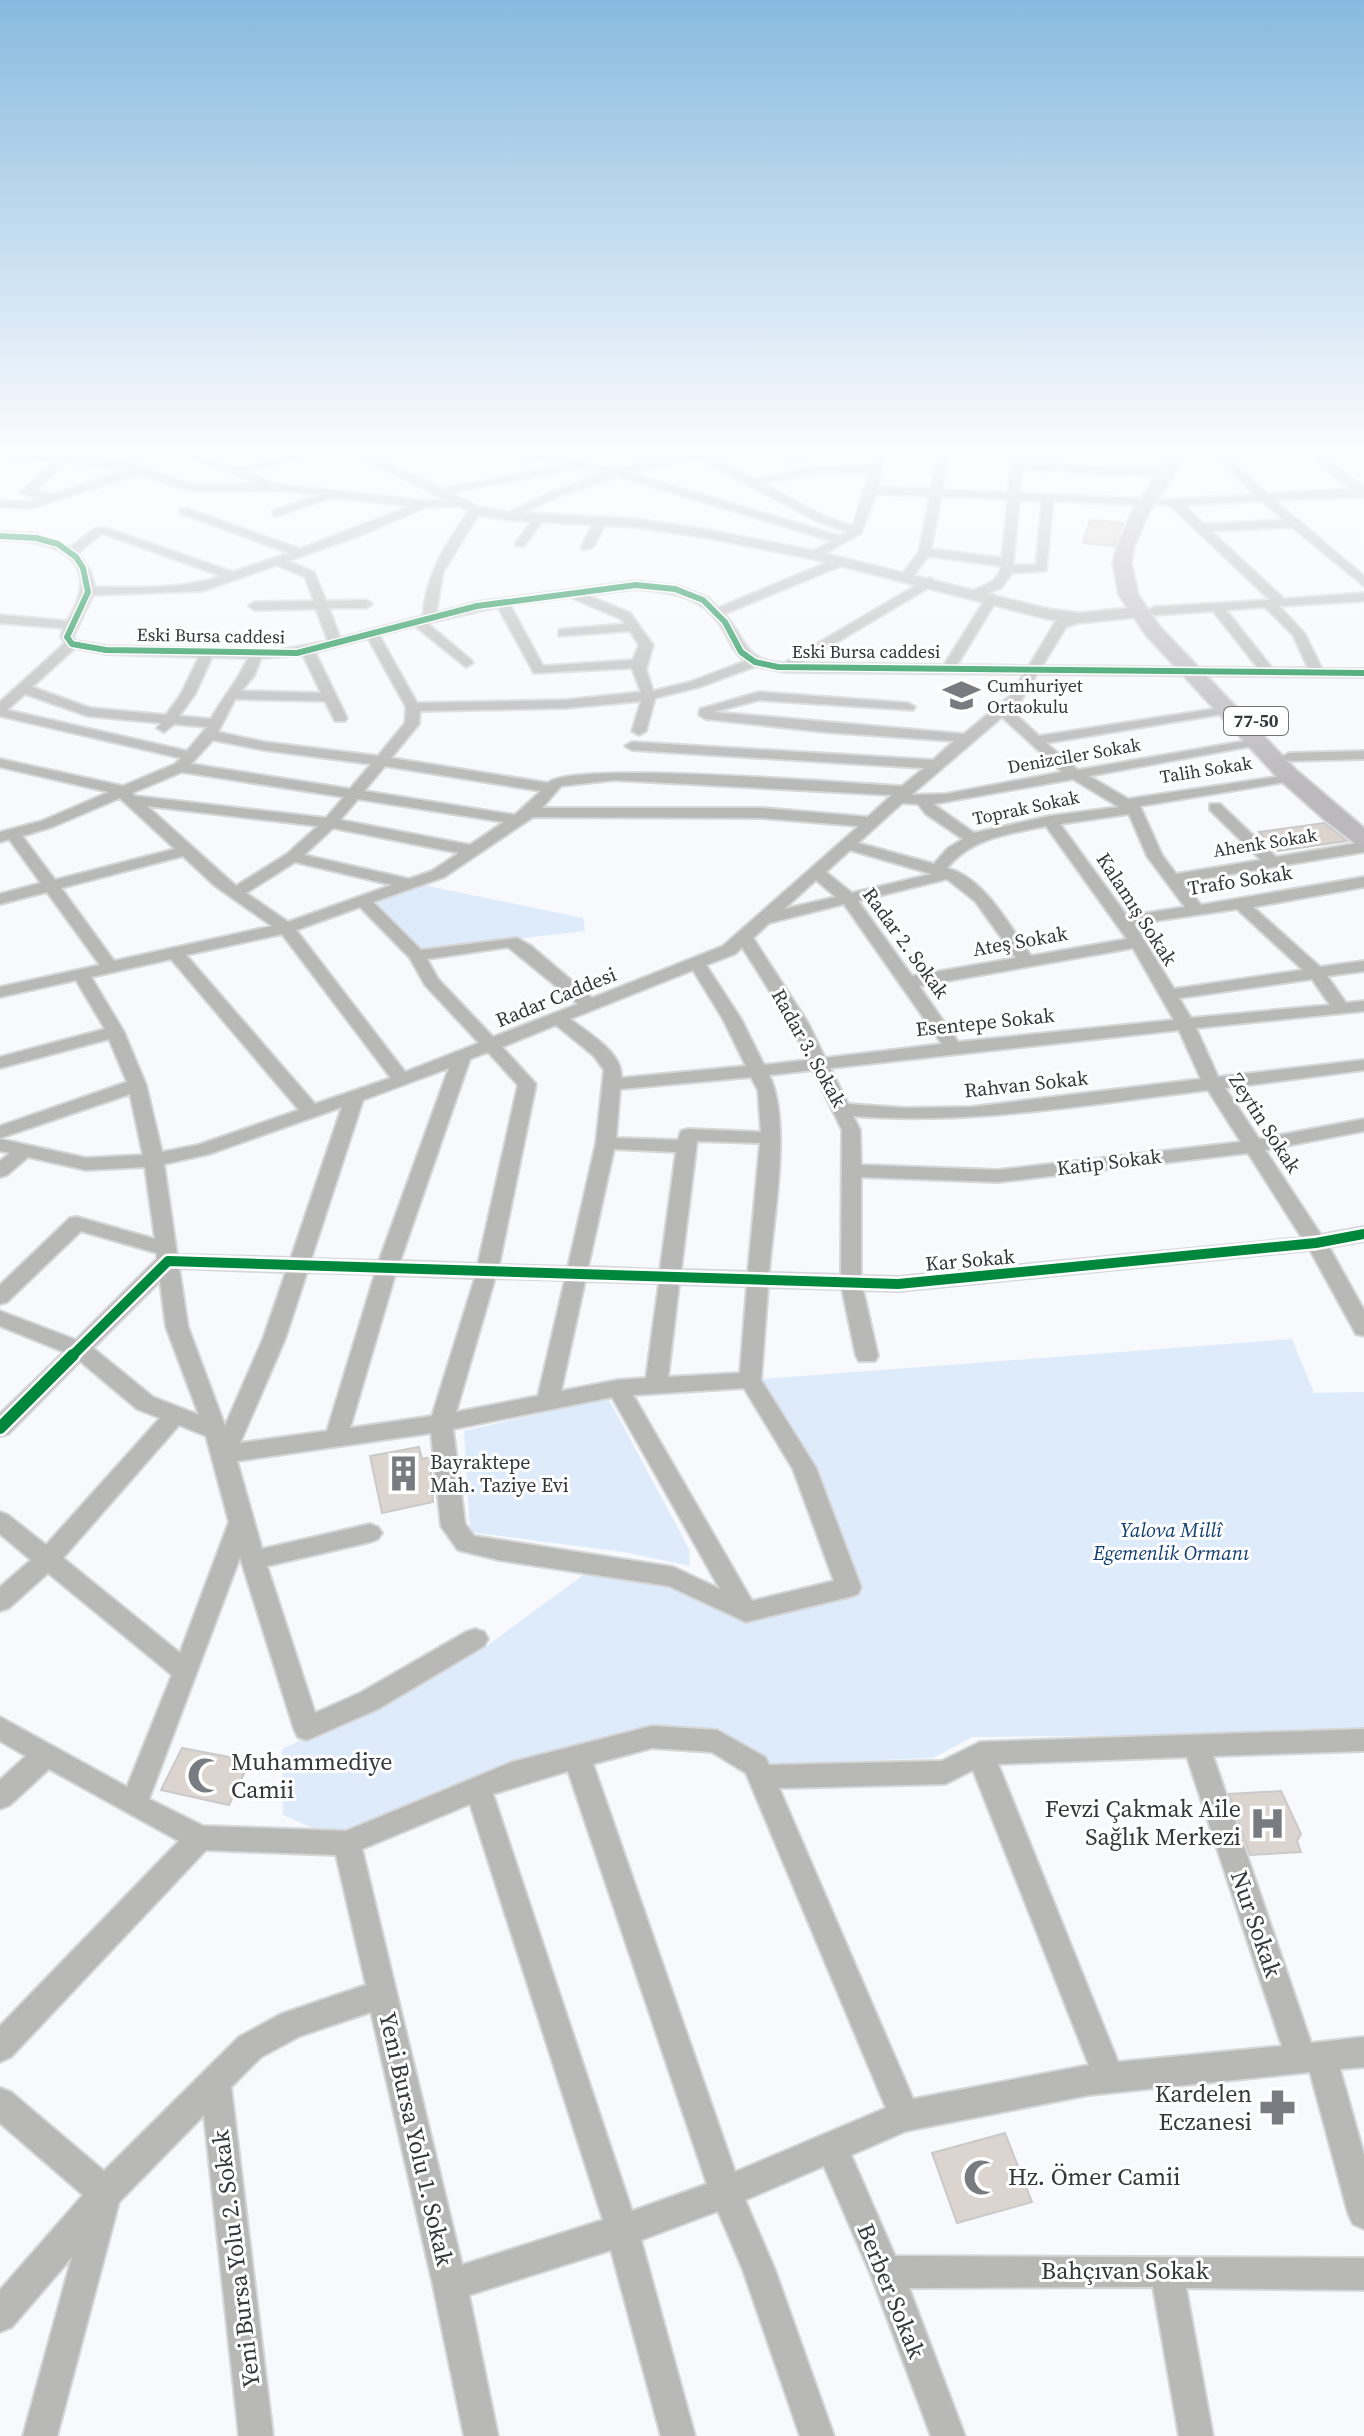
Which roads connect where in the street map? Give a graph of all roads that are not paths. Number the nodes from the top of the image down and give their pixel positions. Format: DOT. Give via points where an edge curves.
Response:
graph roads {
  1 [pos="81,565"];
  2 [pos="201,565"];
  3 [pos="267,565"];
  4 [pos="286,565"];
  5 [pos="440,565"];
  6 [pos="833,565"];
  7 [pos="851,565"];
  8 [pos="915,565"];
  9 [pos="1000,565"];
  10 [pos="1042,565"];
  11 [pos="1125,565"];
  12 [pos="1237,565"];
  13 [pos="1343,565"];
  14 [pos="1008,566"];
  15 [pos="233,576"];
  16 [pos="906,577"];
  17 [pos="929,582"];
  18 [pos="1364,582"];
  19 [pos="89,591"];
  20 [pos="570,593"];
  21 [pos="976,594"];
  22 [pos="992,598"];
  23 [pos="1359,598"];
  24 [pos="502,603"];
  25 [pos="366,604"];
  26 [pos="1275,604"];
  27 [pos="255,606"];
  28 [pos="322,607"];
  29 [pos="1217,607"];
  30 [pos="1364,608"];
  31 [pos="718,612"];
  32 [pos="1147,612"];
  33 [pos="1048,614"];
  34 [pos="422,618"];
  35 [pos="1079,618"];
  36 [pos="0,619"];
  37 [pos="1061,624"];
  38 [pos="71,625"];
  39 [pos="633,627"];
  40 [pos="371,632"];
  41 [pos="564,633"];
  42 [pos="335,642"];
  43 [pos="72,644"];
  44 [pos="307,650"];
  45 [pos="207,653"];
  46 [pos="256,654"];
  47 [pos="755,662"];
  48 [pos="466,663"];
  49 [pos="638,664"];
  50 [pos="785,668"];
  51 [pos="948,669"];
  52 [pos="1201,670"];
  53 [pos="1033,671"];
  54 [pos="1267,671"];
  55 [pos="1316,672"];
  56 [pos="1364,673"];
  57 [pos="837,684"];
  58 [pos="22,688"];
  59 [pos="230,695"];
  60 [pos="649,695"];
  61 [pos="330,697"];
  62 [pos="413,707"];
  63 [pos="908,707"];
  64 [pos="1002,709"];
  65 [pos="1228,709"];
  66 [pos="0,710"];
  67 [pos="340,718"];
  68 [pos="170,720"];
  69 [pos="825,728"];
  70 [pos="213,730"];
  71 [pos="639,731"];
  72 [pos="967,738"];
  73 [pos="1035,741"];
  74 [pos="1257,741"];
  75 [pos="145,743"];
  76 [pos="632,746"];
  77 [pos="1364,755"];
  78 [pos="822,756"];
  79 [pos="185,761"];
  80 [pos="381,761"];
  81 [pos="0,763"];
  82 [pos="935,764"];
  83 [pos="1290,767"];
  84 [pos="1075,774"];
  85 [pos="812,785"];
  86 [pos="552,788"];
  87 [pos="354,794"];
  88 [pos="125,795"];
  89 [pos="901,795"];
  90 [pos="922,800"];
  91 [pos="1130,807"];
  92 [pos="1215,807"];
  93 [pos="524,816"];
  94 [pos="1050,821"];
  95 [pos="870,822"];
  96 [pos="330,823"];
  97 [pos="1364,823"];
  98 [pos="6,835"];
  99 [pos="973,839"];
  100 [pos="1364,839"];
  101 [pos="846,844"];
  102 [pos="1364,847"];
  103 [pos="184,851"];
  104 [pos="475,851"];
  105 [pos="293,857"];
  106 [pos="1272,862"];
  107 [pos="815,871"];
  108 [pos="944,872"];
  109 [pos="1172,879"];
  110 [pos="1364,882"];
  111 [pos="407,884"];
  112 [pos="52,885"];
  113 [pos="235,893"];
  114 [pos="848,898"];
  115 [pos="0,899"];
  116 [pos="362,900"];
  117 [pos="1241,904"];
  118 [pos="1196,910"];
  119 [pos="768,918"];
  120 [pos="1123,921"];
  121 [pos="286,928"];
  122 [pos="744,937"];
  123 [pos="1138,942"];
  124 [pos="174,952"];
  125 [pos="417,956"];
  126 [pos="1028,963"];
  127 [pos="698,965"];
  128 [pos="1364,966"];
  129 [pos="110,967"];
  130 [pos="80,973"];
  131 [pos="1317,974"];
  132 [pos="910,982"];
  133 [pos="0,992"];
  134 [pos="1166,995"];
  135 [pos="591,1006"];
  136 [pos="1364,1006"];
  137 [pos="1342,1009"];
  138 [pos="559,1019"];
  139 [pos="1185,1023"];
  140 [pos="115,1032"];
  141 [pos="492,1046"];
  142 [pos="954,1048"];
  143 [pos="462,1056"];
  144 [pos="0,1063"];
  145 [pos="821,1064"];
  146 [pos="1364,1065"];
  147 [pos="758,1072"];
  148 [pos="402,1080"];
  149 [pos="612,1084"];
  150 [pos="137,1085"];
  151 [pos="1214,1085"];
  152 [pos="355,1097"];
  153 [pos="842,1109"];
  154 [pos="312,1113"];
  155 [pos="1364,1125"];
  156 [pos="0,1132"];
  157 [pos="770,1138"];
  158 [pos="606,1143"];
  159 [pos="0,1145"];
  160 [pos="686,1146"];
  161 [pos="1254,1146"];
  162 [pos="24,1151"];
  163 [pos="154,1160"];
  164 [pos="0,1171"];
  165 [pos="852,1171"];
  166 [pos="1364,1234"];
  167 [pos="1316,1243"];
  168 [pos="167,1255"];
  169 [pos="300,1265"];
  170 [pos="387,1268"];
  171 [pos="487,1271"];
  172 [pos="577,1273"];
  173 [pos="668,1277"];
  174 [pos="759,1279"];
  175 [pos="851,1284"];
  176 [pos="0,1297"];
  177 [pos="1355,1300"];
  178 [pos="0,1318"];
  179 [pos="1364,1329"];
  180 [pos="81,1350"];
  181 [pos="867,1356"];
  182 [pos="750,1380"];
  183 [pos="656,1385"];
  184 [pos="618,1388"];
  185 [pos="548,1401"];
  186 [pos="175,1415"];
  187 [pos="441,1423"];
  188 [pos="0,1428"];
  189 [pos="215,1431"];
  190 [pos="336,1438"];
  191 [pos="224,1454"];
  192 [pos="0,1521"];
  193 [pos="241,1522"];
  194 [pos="370,1533"];
  195 [pos="47,1560"];
  196 [pos="254,1560"];
  197 [pos="0,1601"];
  198 [pos="746,1612"];
  199 [pos="475,1639"];
  200 [pos="186,1672"];
  201 [pos="0,1728"];
  202 [pos="1364,1740"];
  203 [pos="1196,1745"];
  204 [pos="980,1753"];
  205 [pos="46,1755"];
  206 [pos="577,1757"];
  207 [pos="761,1777"];
  208 [pos="478,1788"];
  209 [pos="0,1797"];
  210 [pos="133,1804"];
  211 [pos="200,1838"];
  212 [pos="347,1843"];
  213 [pos="382,1994"];
  214 [pos="0,2047"];
  215 [pos="1364,2052"];
  216 [pos="1311,2056"];
  217 [pos="1109,2078"];
  218 [pos="215,2081"];
  219 [pos="0,2103"];
  220 [pos="905,2116"];
  221 [pos="832,2147"];
  222 [pos="726,2192"];
  223 [pos="105,2193"];
  224 [pos="1364,2213"];
  225 [pos="622,2230"];
  226 [pos="1167,2271"];
  227 [pos="886,2272"];
  228 [pos="1364,2274"];
  229 [pos="450,2285"];
  230 [pos="0,2315"];
  231 [pos="40,2436"];
  232 [pos="256,2436"];
  233 [pos="481,2436"];
  234 [pos="678,2436"];
  235 [pos="817,2436"];
  236 [pos="948,2436"];
  237 [pos="1196,2436"];
  1 -- 19 [label="street"];
  2 -- 15 [label="street"];
  3 -- 15 [label="street"];
  4 -- 28 [label="street" via="310,575"];
  5 -- 34 [label="street"];
  6 -- 31 [label="street"];
  7 -- 16 [label="street"];
  8 -- 16 [label="street"];
  9 -- 14 [label="street"];
  10 -- 14 [label="street"];
  11 -- 32 [label="main road, 77-50" via="1124,581"];
  12 -- 26 [label="street"];
  13 -- 18 [label="street"];
  14 -- 21 [label="street" via="997,585"];
  15 -- 19 [label="street" via="182,590"];
  16 -- 17 [label="street"];
  17 -- 21 [label="street"];
  17 -- 50 [label="street"];
  19 -- 38 [label="street"];
  20 -- 24 [label="street, Eski Bursa caddesi"];
  20 -- 31 [label="street, Eski Bursa caddesi" via="658,586 692,595"];
  20 -- 39 [label="street" via="626,616"];
  21 -- 22 [label="street"];
  22 -- 33 [label="street"];
  22 -- 51 [label="street"];
  23 -- 26 [label="street"];
  23 -- 30 [label="street"];
  24 -- 34 [label="street, Eski Bursa caddesi"];
  24 -- 49 [label="street" via="539,670"];
  25 -- 28 [label="street"];
  26 -- 29 [label="street"];
  26 -- 55 [label="street" via="1306,642"];
  27 -- 28 [label="street"];
  28 -- 42 [label="street"];
  29 -- 32 [label="street"];
  29 -- 54 [label="street"];
  31 -- 47 [label="street" via="741,652"];
  32 -- 35 [label="street"];
  32 -- 52 [label="main road, 77-50"];
  33 -- 35 [label="street"];
  33 -- 37 [label="street"];
  34 -- 40 [label="street, Eski Bursa caddesi"];
  34 -- 48 [label="street"];
  35 -- 37 [label="street"];
  36 -- 38 [label="street"];
  37 -- 53 [label="street, Radar Caddesi"];
  38 -- 43 [label="street" via="67,637"];
  39 -- 41 [label="street"];
  39 -- 49 [label="street" via="646,645"];
  40 -- 42 [label="street, Eski Bursa caddesi"];
  40 -- 62 [label="street"];
  42 -- 44 [label="street, Eski Bursa caddesi"];
  43 -- 45 [label="street, Eski Bursa caddesi"];
  43 -- 58 [label="street"];
  44 -- 46 [label="street, Eski Bursa caddesi"];
  44 -- 61 [label="street"];
  45 -- 46 [label="street, Eski Bursa caddesi"];
  45 -- 68 [label="street"];
  46 -- 59 [label="street" via="247,676"];
  47 -- 50 [label="street, Eski Bursa caddesi"];
  47 -- 60 [label="street" via="699,684"];
  49 -- 60 [label="street"];
  50 -- 57 [label="street, Eski Bursa caddesi"];
  51 -- 53 [label="street, Eski Bursa caddesi"];
  51 -- 57 [label="street, Eski Bursa caddesi"];
  52 -- 53 [label="street, Eski Bursa caddesi"];
  52 -- 54 [label="street, Eski Bursa caddesi"];
  52 -- 65 [label="main road, 77-50"];
  52 -- 83 [label="main road, 77-50"];
  53 -- 64 [label="street, Radar Caddesi"];
  54 -- 55 [label="street, Eski Bursa caddesi"];
  55 -- 56 [label="street, Eski Bursa caddesi"];
  57 -- 63 [label="street"];
  57 -- 69 [label="street"];
  57 -- 69 [label="street" via="759,696 707,709 706,715"];
  58 -- 66 [label="street"];
  58 -- 68 [label="street" via="88,712"];
  59 -- 61 [label="street"];
  59 -- 70 [label="street"];
  60 -- 62 [label="street"];
  60 -- 71 [label="street"];
  61 -- 67 [label="street"];
  62 -- 80 [label="street" via="412,724"];
  64 -- 72 [label="street, Radar Caddesi"];
  64 -- 73 [label="street"];
  65 -- 73 [label="street"];
  65 -- 74 [label="main road, 77-50"];
  66 -- 75 [label="street"];
  68 -- 70 [label="street"];
  68 -- 75 [label="street"];
  69 -- 72 [label="street"];
  69 -- 78 [label="street"];
  70 -- 79 [label="street"];
  70 -- 80 [label="street" via="264,746"];
  72 -- 82 [label="street, Radar Caddesi"];
  73 -- 84 [label="street"];
  74 -- 83 [label="main road, 77-50"];
  74 -- 84 [label="street, Denizciler Sokak"];
  75 -- 79 [label="street"];
  76 -- 78 [label="street"];
  77 -- 83 [label="street, Talih Sokak"];
  78 -- 82 [label="street"];
  78 -- 85 [label="street"];
  79 -- 87 [label="street"];
  79 -- 88 [label="street"];
  80 -- 86 [label="street"];
  80 -- 87 [label="street"];
  81 -- 88 [label="street"];
  82 -- 89 [label="street, Radar Caddesi"];
  83 -- 91 [label="street, Talih Sokak"];
  83 -- 97 [label="main road, 77-50"];
  83 -- 100 [label="main road, 77-50"];
  84 -- 90 [label="street, Denizciler Sokak"];
  84 -- 91 [label="street"];
  85 -- 86 [label="street, Denizciler Sokak" via="614,776 557,782"];
  85 -- 89 [label="street, Denizciler Sokak"];
  86 -- 93 [label="street"];
  87 -- 93 [label="street"];
  87 -- 96 [label="street"];
  88 -- 96 [label="street"];
  88 -- 98 [label="street"];
  88 -- 103 [label="street"];
  89 -- 90 [label="street, Denizciler Sokak"];
  89 -- 95 [label="street, Radar Caddesi"];
  90 -- 99 [label="street"];
  91 -- 94 [label="street, Toprak Sokak"];
  91 -- 109 [label="street"];
  92 -- 106 [label="street"];
  93 -- 95 [label="street" via="761,813"];
  93 -- 104 [label="street"];
  94 -- 99 [label="street, Toprak Sokak"];
  94 -- 120 [label="street, Kalamış Sokak"];
  95 -- 101 [label="street, Radar Caddesi"];
  96 -- 104 [label="street"];
  96 -- 105 [label="street"];
  98 -- 112 [label="street"];
  99 -- 108 [label="street, Toprak Sokak" via="952,852"];
  101 -- 107 [label="street, Radar Caddesi"];
  101 -- 108 [label="street"];
  102 -- 106 [label="street, Ahenk Sokak"];
  103 -- 112 [label="street"];
  103 -- 113 [label="street"];
  104 -- 111 [label="street" via="438,874"];
  105 -- 111 [label="street"];
  105 -- 113 [label="street"];
  106 -- 109 [label="street, Ahenk Sokak"];
  107 -- 114 [label="street, Radar 2. Sokak"];
  107 -- 119 [label="street, Radar Caddesi"];
  108 -- 114 [label="street"];
  108 -- 126 [label="street" via="981,898"];
  109 -- 118 [label="street"];
  110 -- 117 [label="street, Trafo Sokak"];
  111 -- 116 [label="street"];
  112 -- 115 [label="street"];
  112 -- 129 [label="street"];
  113 -- 121 [label="street"];
  114 -- 119 [label="street"];
  114 -- 132 [label="street, Radar 2. Sokak"];
  116 -- 121 [label="street"];
  116 -- 125 [label="street"];
  117 -- 118 [label="street, Trafo Sokak"];
  117 -- 131 [label="street"];
  118 -- 120 [label="street, Trafo Sokak"];
  119 -- 122 [label="street, Radar Caddesi"];
  120 -- 123 [label="street, Kalamış Sokak"];
  121 -- 124 [label="street"];
  121 -- 148 [label="street"];
  122 -- 127 [label="street, Radar Caddesi"];
  122 -- 145 [label="street, Radar 3. Sokak"];
  123 -- 126 [label="street, Ateş Sokak"];
  123 -- 134 [label="street, Kalamış Sokak"];
  124 -- 129 [label="street"];
  124 -- 154 [label="street"];
  125 -- 135 [label="street" via="511,942"];
  125 -- 141 [label="street" via="431,981"];
  126 -- 132 [label="street, Ateş Sokak"];
  127 -- 135 [label="street, Radar Caddesi"];
  127 -- 147 [label="street"];
  128 -- 131 [label="street"];
  129 -- 130 [label="street"];
  130 -- 133 [label="street"];
  130 -- 140 [label="street"];
  131 -- 134 [label="street"];
  131 -- 137 [label="street"];
  132 -- 142 [label="street, Radar 2. Sokak"];
  134 -- 139 [label="street, Kalamış Sokak"];
  135 -- 138 [label="street, Radar Caddesi"];
  136 -- 137 [label="street, Esentepe Sokak"];
  137 -- 139 [label="street, Esentepe Sokak"];
  138 -- 141 [label="street, Radar Caddesi"];
  138 -- 149 [label="street" via="601,1052 613,1070"];
  139 -- 142 [label="street, Esentepe Sokak"];
  139 -- 151 [label="street, Zeytin Sokak"];
  140 -- 144 [label="street"];
  140 -- 150 [label="street"];
  141 -- 143 [label="street, Radar Caddesi"];
  141 -- 171 [label="street" via="527,1084"];
  142 -- 145 [label="street, Esentepe Sokak"];
  143 -- 148 [label="street, Radar Caddesi"];
  143 -- 170 [label="street"];
  145 -- 147 [label="street, Esentepe Sokak"];
  145 -- 153 [label="street, Radar 3. Sokak"];
  146 -- 151 [label="street, Rahvan Sokak"];
  147 -- 149 [label="street, Esentepe Sokak"];
  147 -- 157 [label="street" via="767,1090"];
  148 -- 152 [label="street, Radar Caddesi"];
  149 -- 158 [label="street"];
  150 -- 156 [label="street"];
  150 -- 163 [label="street"];
  151 -- 153 [label="street, Rahvan Sokak" via="972,1113"];
  151 -- 161 [label="street, Zeytin Sokak"];
  152 -- 154 [label="street, Radar Caddesi"];
  152 -- 169 [label="street"];
  153 -- 165 [label="street, Radar 3. Sokak" via="851,1130"];
  154 -- 163 [label="street, Radar Caddesi" via="202,1150"];
  155 -- 161 [label="street, Katip Sokak"];
  157 -- 160 [label="street" via="688,1135"];
  157 -- 174 [label="street"];
  158 -- 160 [label="street"];
  158 -- 172 [label="street"];
  159 -- 162 [label="street, Radar Caddesi"];
  160 -- 173 [label="street"];
  161 -- 165 [label="street, Katip Sokak" via="998,1176"];
  161 -- 167 [label="street, Zeytin Sokak"];
  162 -- 163 [label="street, Radar Caddesi" via="86,1164"];
  162 -- 164 [label="street"];
  163 -- 168 [label="street"];
  165 -- 175 [label="street, Radar 3. Sokak"];
  166 -- 167 [label="street, Kar Sokak"];
  167 -- 175 [label="street, Kar Sokak" via="994,1276"];
  167 -- 177 [label="street, Zeytin Sokak"];
  168 -- 169 [label="street, Kar Sokak"];
  168 -- 176 [label="street, Kar Sokak" via="77,1223"];
  168 -- 180 [label="street"];
  168 -- 189 [label="street" via="177,1327"];
  169 -- 170 [label="street, Kar Sokak"];
  169 -- 191 [label="street"];
  170 -- 171 [label="street, Kar Sokak"];
  170 -- 190 [label="street"];
  171 -- 172 [label="street, Kar Sokak"];
  171 -- 187 [label="street"];
  172 -- 173 [label="street, Kar Sokak"];
  172 -- 185 [label="street"];
  173 -- 174 [label="street, Kar Sokak"];
  173 -- 183 [label="street"];
  174 -- 175 [label="street, Kar Sokak"];
  174 -- 182 [label="street"];
  175 -- 181 [label="street, Radar 3. Sokak"];
  177 -- 179 [label="street, Zeytin Sokak"];
  178 -- 180 [label="street"];
  180 -- 186 [label="street" via="145,1403"];
  180 -- 188 [label="street"];
  182 -- 183 [label="street"];
  182 -- 198 [label="street" via="804,1468 849,1587"];
  183 -- 184 [label="street"];
  184 -- 185 [label="street"];
  184 -- 198 [label="street"];
  185 -- 187 [label="street"];
  186 -- 189 [label="street"];
  186 -- 195 [label="street"];
  187 -- 190 [label="street"];
  187 -- 198 [label="street" via="453,1526 466,1543 673,1577"];
  189 -- 191 [label="street"];
  190 -- 191 [label="street"];
  191 -- 193 [label="street"];
  192 -- 195 [label="street"];
  193 -- 196 [label="street"];
  193 -- 200 [label="street"];
  194 -- 196 [label="street"];
  195 -- 197 [label="street"];
  195 -- 200 [label="street"];
  196 -- 199 [label="street" via="307,1729 369,1701"];
  200 -- 210 [label="street"];
  201 -- 205 [label="street"];
  202 -- 203 [label="street"];
  203 -- 204 [label="street"];
  203 -- 216 [label="street, Nur Sokak"];
  204 -- 207 [label="street" via="945,1772"];
  204 -- 217 [label="street"];
  205 -- 209 [label="street"];
  205 -- 210 [label="street"];
  206 -- 207 [label="street" via="652,1737 717,1741 756,1765"];
  206 -- 208 [label="street"];
  206 -- 222 [label="street"];
  207 -- 220 [label="street"];
  208 -- 212 [label="street"];
  208 -- 225 [label="street"];
  210 -- 211 [label="street"];
  211 -- 212 [label="street"];
  211 -- 214 [label="street"];
  212 -- 213 [label="street, Yeni Bursa Yolu 1. Sokak"];
  213 -- 218 [label="street" via="292,2024 250,2047"];
  213 -- 229 [label="street, Yeni Bursa Yolu 1. Sokak"];
  215 -- 216 [label="street"];
  216 -- 217 [label="street"];
  216 -- 224 [label="street, Nur Sokak"];
  217 -- 220 [label="street"];
  218 -- 223 [label="street"];
  218 -- 232 [label="street, Yeni Bursa Yolu 2. Sokak"];
  219 -- 223 [label="street"];
  220 -- 221 [label="street"];
  221 -- 222 [label="street"];
  221 -- 227 [label="street, Berber Sokak"];
  222 -- 225 [label="street"];
  222 -- 235 [label="street"];
  223 -- 230 [label="street"];
  223 -- 231 [label="street"];
  225 -- 229 [label="street"];
  225 -- 234 [label="street"];
  226 -- 227 [label="street, Bahçıvan Sokak"];
  226 -- 228 [label="street, Bahçıvan Sokak"];
  226 -- 237 [label="street"];
  227 -- 236 [label="street, Berber Sokak"];
  229 -- 233 [label="street, Yeni Bursa Yolu 1. Sokak"];
}
